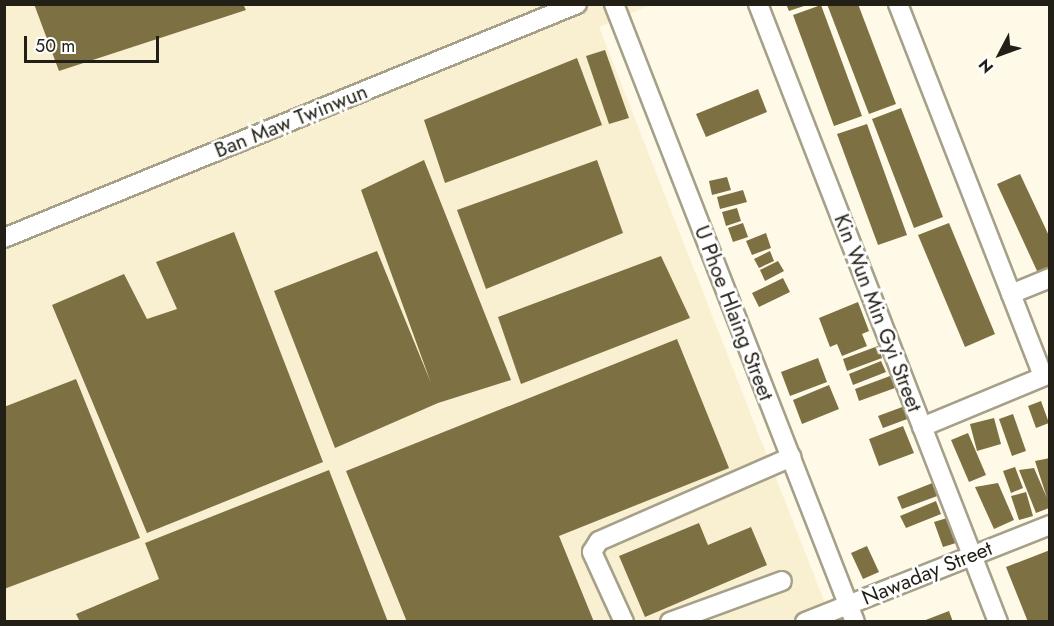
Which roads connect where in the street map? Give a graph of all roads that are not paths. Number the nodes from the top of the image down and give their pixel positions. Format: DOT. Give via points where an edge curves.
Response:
graph roads {
  1 [pos="577,4"];
  2 [pos="614,4"];
  3 [pos="758,4"];
  4 [pos="898,4"];
  5 [pos="4,238"];
  6 [pos="1050,278"];
  7 [pos="1011,294"];
  8 [pos="1047,375"];
  9 [pos="922,427"];
  10 [pos="790,457"];
  11 [pos="1050,525"];
  12 [pos="972,555"];
  13 [pos="782,581"];
  14 [pos="848,604"];
  15 [pos="624,621"];
  16 [pos="670,621"];
  17 [pos="805,621"];
  18 [pos="855,621"];
  19 [pos="998,621"];
  1 -- 5 [label="street, Ban Maw Twinwun"];
  2 -- 10 [label="street, U Phoe Hlaing Street"];
  3 -- 9 [label="street, Kin Wun Min Gyi Street"];
  4 -- 7 [label="street"];
  6 -- 7 [label="street"];
  7 -- 8 [label="street"];
  8 -- 9 [label="street"];
  9 -- 12 [label="street, Kin Wun Min Gyi Street"];
  10 -- 14 [label="street, U Phoe Hlaing Street"];
  10 -- 15 [label="street" via="599,541 592,552"];
  11 -- 12 [label="street, Nawaday Street"];
  12 -- 14 [label="street, Nawaday Street"];
  12 -- 19 [label="street, Kin Wun Min Gyi Street"];
  13 -- 16 [label="street"];
  14 -- 17 [label="street, Nawaday Street"];
  14 -- 18 [label="street, U Phoe Hlaing Street"];
}
